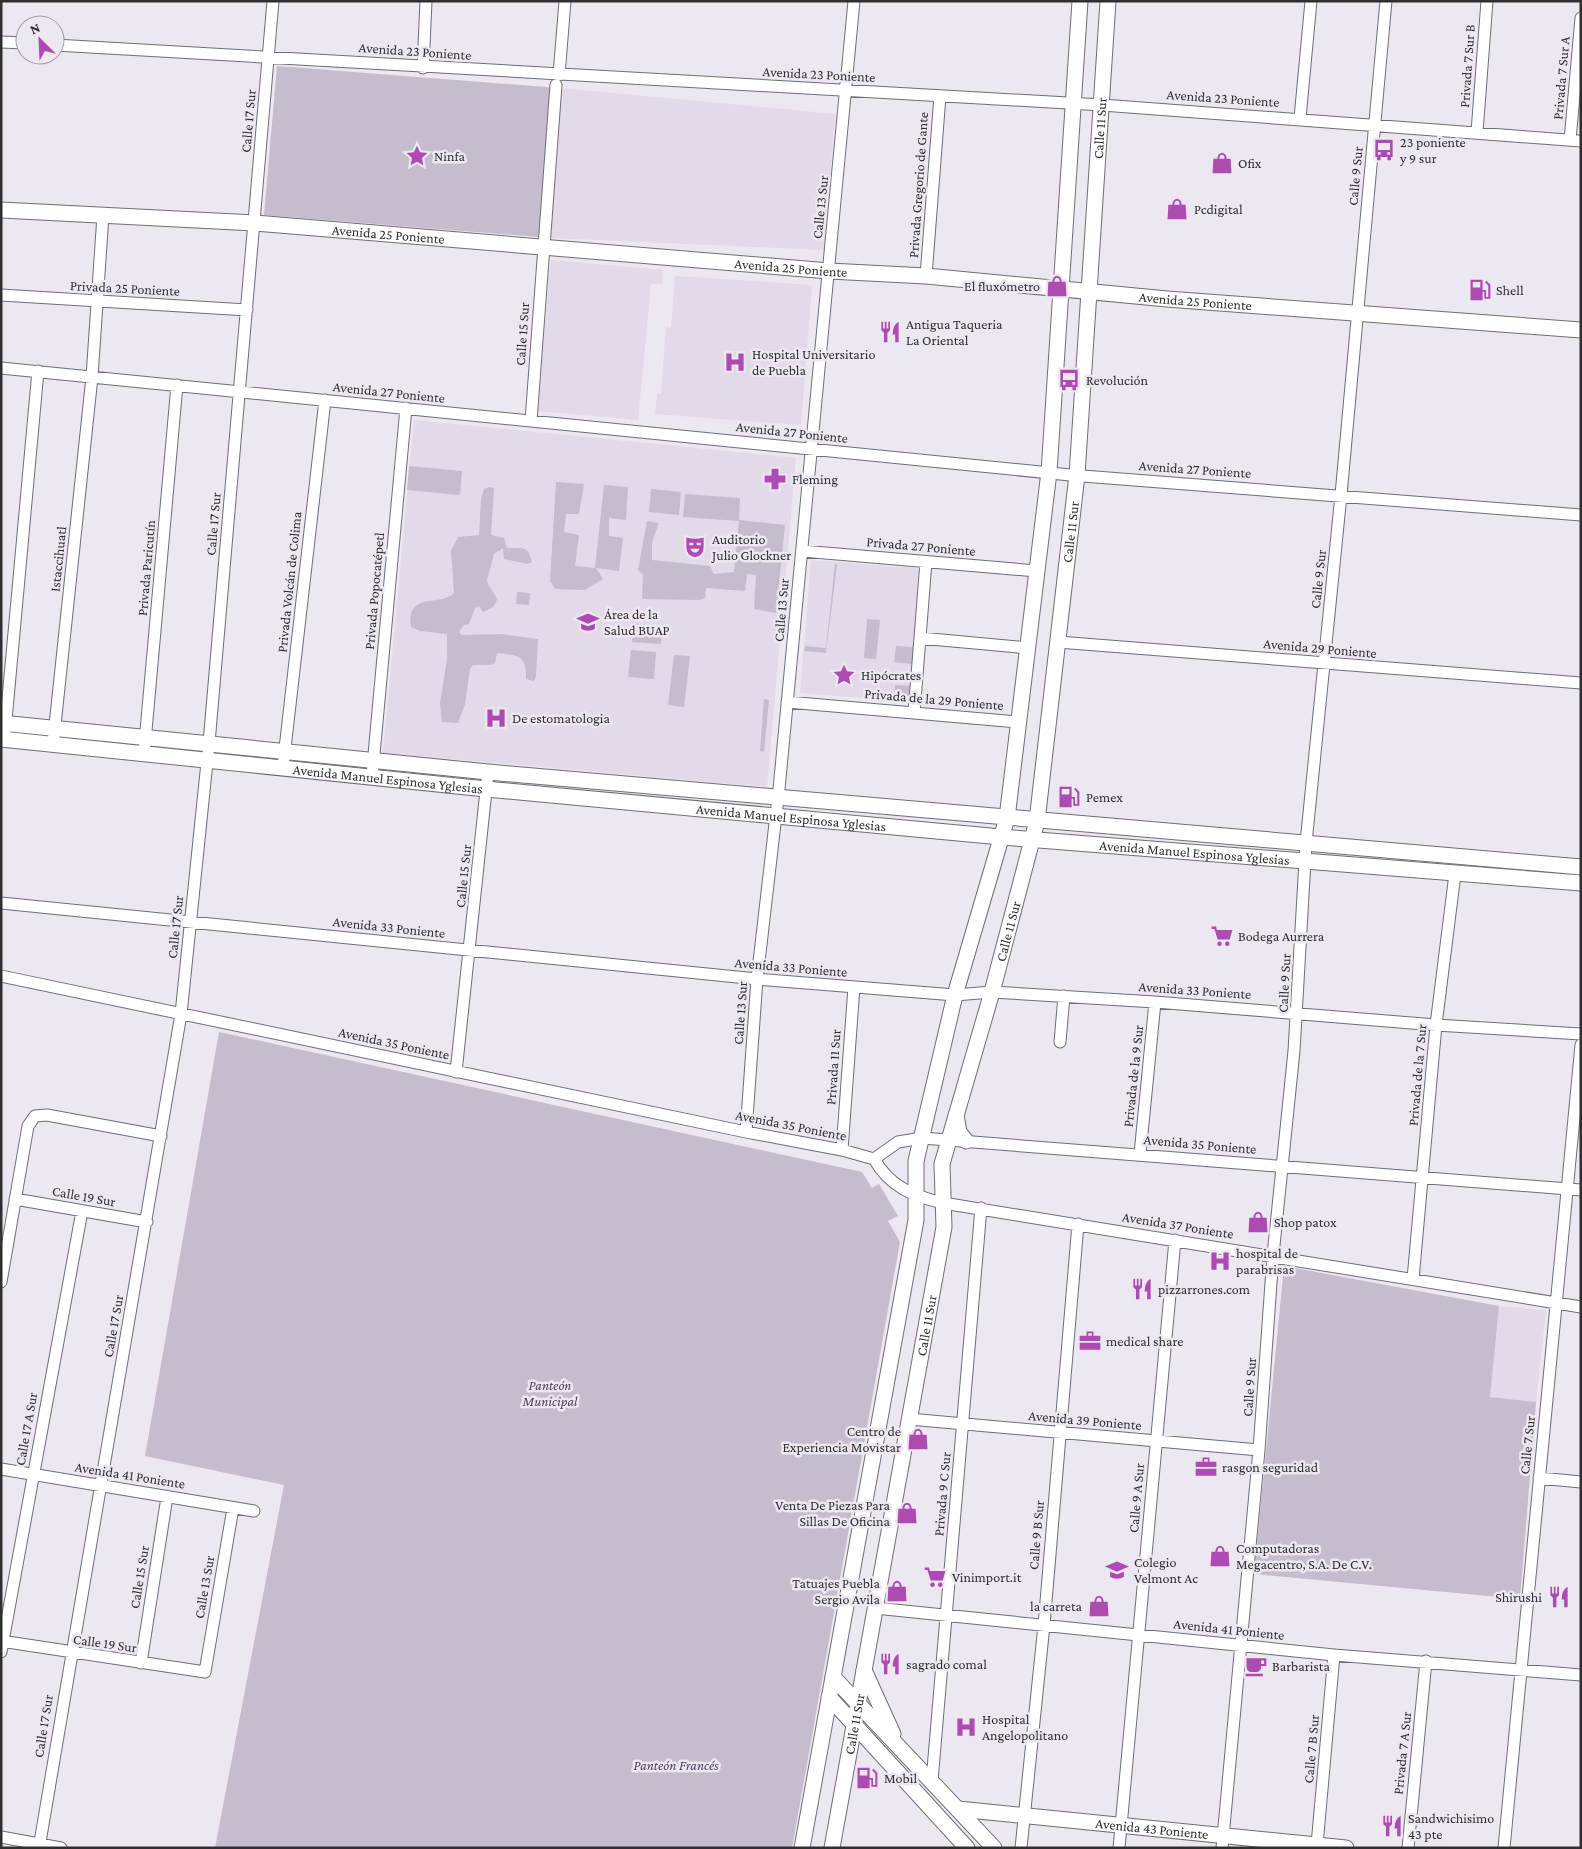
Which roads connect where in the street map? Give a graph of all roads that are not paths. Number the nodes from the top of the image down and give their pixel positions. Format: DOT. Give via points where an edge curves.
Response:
graph roads {
  1 [pos="273,1"];
  2 [pos="426,1"];
  3 [pos="565,1"];
  4 [pos="854,1"];
  5 [pos="1080,1"];
  6 [pos="1108,1"];
  7 [pos="1311,1"];
  8 [pos="1386,1"];
  9 [pos="1487,1"];
  10 [pos="1581,18"];
  11 [pos="1,42"];
  12 [pos="15,43"];
  13 [pos="65,46"];
  14 [pos="269,57"];
  15 [pos="423,68"];
  16 [pos="557,80"];
  17 [pos="846,90"];
  18 [pos="940,96"];
  19 [pos="1074,103"];
  20 [pos="1102,105"];
  21 [pos="1300,118"];
  22 [pos="1375,125"];
  23 [pos="1477,132"];
  24 [pos="1576,140"];
  25 [pos="1,210"];
  26 [pos="103,215"];
  27 [pos="255,223"];
  28 [pos="544,249"];
  29 [pos="829,271"];
  30 [pos="926,276"];
  31 [pos="1061,290"];
  32 [pos="1089,293"];
  33 [pos="1,295"];
  34 [pos="98,301"];
  35 [pos="247,310"];
  36 [pos="1358,314"];
  37 [pos="1581,330"];
  38 [pos="1,368"];
  39 [pos="38,372"];
  40 [pos="92,377"];
  41 [pos="177,385"];
  42 [pos="240,392"];
  43 [pos="324,400"];
  44 [pos="406,408"];
  45 [pos="532,421"];
  46 [pos="812,449"];
  47 [pos="1049,472"];
  48 [pos="1077,475"];
  49 [pos="1341,495"];
  50 [pos="1581,515"];
  51 [pos="802,551"];
  52 [pos="926,562"];
  53 [pos="1037,571"];
  54 [pos="920,638"];
  55 [pos="1058,642"];
  56 [pos="1028,648"];
  57 [pos="1325,663"];
  58 [pos="1581,683"];
  59 [pos="787,702"];
  60 [pos="914,713"];
  61 [pos="1018,722"];
  62 [pos="4,723"];
  63 [pos="55,728"];
  64 [pos="146,737"];
  65 [pos="3,739"];
  66 [pos="209,743"];
  67 [pos="53,744"];
  68 [pos="285,750"];
  69 [pos="144,753"];
  70 [pos="208,759"];
  71 [pos="373,760"];
  72 [pos="283,766"];
  73 [pos="488,772"];
  74 [pos="372,776"];
  75 [pos="486,789"];
  76 [pos="778,796"];
  77 [pos="776,815"];
  78 [pos="1007,818"];
  79 [pos="1037,821"];
  80 [pos="1001,837"];
  81 [pos="1032,840"];
  82 [pos="1306,843"];
  83 [pos="1305,861"];
  84 [pos="1581,867"];
  85 [pos="1456,874"];
  86 [pos="1581,884"];
  87 [pos="1,903"];
  88 [pos="191,921"];
  89 [pos="470,950"];
  90 [pos="1,976"];
  91 [pos="757,979"];
  92 [pos="854,987"];
  93 [pos="992,992"];
  94 [pos="955,996"];
  95 [pos="1064,996"];
  96 [pos="1155,1002"];
  97 [pos="1297,1012"];
  98 [pos="181,1014"];
  99 [pos="1436,1025"];
  100 [pos="1581,1034"];
  101 [pos="1060,1042"];
  102 [pos="1581,1045"];
  103 [pos="456,1072"];
  104 [pos="955,1114"];
  105 [pos="746,1132"];
  106 [pos="161,1136"];
  107 [pos="922,1138"];
  108 [pos="948,1140"];
  109 [pos="966,1141"];
  110 [pos="842,1150"];
  111 [pos="1140,1154"];
  112 [pos="874,1159"];
  113 [pos="1282,1166"];
  114 [pos="1422,1179"];
  115 [pos="1568,1189"];
  116 [pos="1581,1190"];
  117 [pos="916,1197"];
  118 [pos="16,1199"];
  119 [pos="943,1203"];
  120 [pos="981,1208"];
  121 [pos="82,1211"];
  122 [pos="147,1222"];
  123 [pos="1078,1224"];
  124 [pos="1175,1240"];
  125 [pos="1273,1255"];
  126 [pos="1413,1279"];
  127 [pos="1,1282"];
  128 [pos="1556,1303"];
  129 [pos="1581,1307"];
  130 [pos="909,1419"];
  131 [pos="963,1424"];
  132 [pos="1060,1433"];
  133 [pos="1156,1441"];
  134 [pos="1259,1450"];
  135 [pos="1,1468"];
  136 [pos="33,1474"];
  137 [pos="1539,1478"];
  138 [pos="1581,1482"];
  139 [pos="100,1486"];
  140 [pos="167,1497"];
  141 [pos="233,1508"];
  142 [pos="254,1511"];
  143 [pos="875,1608"];
  144 [pos="946,1615"];
  145 [pos="1044,1625"];
  146 [pos="1139,1634"];
  147 [pos="2,1645"];
  148 [pos="1240,1645"];
  149 [pos="70,1653"];
  150 [pos="1334,1655"];
  151 [pos="1426,1661"];
  152 [pos="141,1663"];
  153 [pos="1520,1669"];
  154 [pos="864,1670"];
  155 [pos="205,1672"];
  156 [pos="1581,1675"];
  157 [pos="833,1677"];
  158 [pos="829,1698"];
  159 [pos="858,1703"];
  160 [pos="854,1725"];
  161 [pos="899,1747"];
  162 [pos="932,1781"];
  163 [pos="958,1809"];
  164 [pos="1024,1815"];
  165 [pos="1121,1824"];
  166 [pos="1,1837"];
  167 [pos="1223,1842"];
  168 [pos="1317,1845"];
  169 [pos="39,1846"];
  170 [pos="61,1848"];
  171 [pos="802,1848"];
  172 [pos="832,1848"];
  173 [pos="967,1848"];
  174 [pos="994,1848"];
  175 [pos="1021,1848"];
  176 [pos="1119,1848"];
  177 [pos="1346,1848"];
  178 [pos="1408,1848"];
  179 [pos="1504,1848"];
  1 -- 14 [label="street, Calle 17 Sur"];
  2 -- 15 [label="street"];
  3 -- 16 [label="street"];
  4 -- 17 [label="street, Calle 13 Sur"];
  5 -- 19 [label="main road, Calle 11 Sur"];
  6 -- 20 [label="main road, Calle 11 Sur"];
  7 -- 21 [label="street"];
  8 -- 22 [label="street, Calle 9 Sur"];
  9 -- 23 [label="street, Privada 7 Sur B"];
  10 -- 24 [label="street, Privada 7 Sur A"];
  11 -- 12 [label="street"];
  13 -- 14 [label="street, Avenida 23 Poniente"];
  14 -- 15 [label="street, Avenida 23 Poniente"];
  14 -- 27 [label="street, Calle 17 Sur"];
  15 -- 16 [label="street, Avenida 23 Poniente"];
  16 -- 17 [label="street, Avenida 23 Poniente"];
  16 -- 28 [label="street, Calle 15 Sur"];
  17 -- 18 [label="street, Avenida 23 Poniente"];
  17 -- 29 [label="street, Calle 13 Sur"];
  18 -- 19 [label="street, Avenida 23 Poniente"];
  18 -- 30 [label="street, Privada Gregorio de Gante"];
  19 -- 20 [label="street, Avenida 23 Poniente"];
  19 -- 31 [label="main road, Calle 11 Sur"];
  20 -- 21 [label="street, Avenida 23 Poniente"];
  20 -- 32 [label="main road, Calle 11 Sur"];
  21 -- 22 [label="street, Avenida 23 Poniente"];
  22 -- 23 [label="street, Avenida 23 Poniente"];
  22 -- 36 [label="street, Calle 9 Sur"];
  23 -- 24 [label="street, Avenida 23 Poniente"];
  25 -- 26 [label="main road, Avenida 25 Poniente"];
  26 -- 27 [label="main road, Avenida 25 Poniente"];
  26 -- 34 [label="street, Istaccihuatl"];
  27 -- 28 [label="main road, Avenida 25 Poniente"];
  27 -- 35 [label="street, Calle 17 Sur"];
  28 -- 29 [label="main road, Avenida 25 Poniente"];
  28 -- 45 [label="street, Calle 15 Sur"];
  29 -- 30 [label="main road, Avenida 25 Poniente"];
  29 -- 46 [label="street, Calle 13 Sur"];
  30 -- 31 [label="main road, Avenida 25 Poniente"];
  31 -- 32 [label="main road, Avenida 25 Poniente"];
  31 -- 47 [label="main road, Calle 11 Sur"];
  32 -- 36 [label="main road, Avenida 25 Poniente"];
  32 -- 48 [label="main road, Calle 11 Sur"];
  33 -- 34 [label="street, Privada 25 Poniente"];
  34 -- 35 [label="street, Privada 25 Poniente"];
  34 -- 40 [label="street, Istaccihuatl"];
  35 -- 42 [label="street, Calle 17 Sur"];
  36 -- 37 [label="main road, Avenida 25 Poniente"];
  36 -- 49 [label="street, Calle 9 Sur"];
  38 -- 39 [label="street, Avenida 27 Poniente"];
  39 -- 40 [label="street, Avenida 27 Poniente"];
  39 -- 62 [label="street"];
  40 -- 41 [label="street, Avenida 27 Poniente"];
  40 -- 63 [label="street, Istaccihuatl"];
  41 -- 42 [label="street, Avenida 27 Poniente"];
  41 -- 64 [label="street, Privada Paricutín"];
  42 -- 43 [label="street, Avenida 27 Poniente"];
  42 -- 66 [label="street, Calle 17 Sur"];
  43 -- 44 [label="street, Avenida 27 Poniente"];
  43 -- 68 [label="street, Privada Volcán de Colima"];
  44 -- 45 [label="street, Avenida 27 Poniente"];
  44 -- 71 [label="street, Privada Popocatépetl"];
  45 -- 46 [label="street, Avenida 27 Poniente"];
  46 -- 47 [label="street, Avenida 27 Poniente"];
  46 -- 51 [label="street, Calle 13 Sur"];
  47 -- 48 [label="street, Avenida 27 Poniente"];
  47 -- 53 [label="main road, Calle 11 Sur"];
  48 -- 49 [label="street, Avenida 27 Poniente"];
  48 -- 55 [label="main road, Calle 11 Sur"];
  49 -- 50 [label="street, Avenida 27 Poniente"];
  49 -- 57 [label="street, Calle 9 Sur"];
  51 -- 52 [label="street, Privada 27 Poniente"];
  51 -- 59 [label="street, Calle 13 Sur"];
  52 -- 53 [label="street, Privada 27 Poniente"];
  52 -- 54 [label="street"];
  53 -- 56 [label="main road, Calle 11 Sur"];
  54 -- 56 [label="street"];
  54 -- 60 [label="street"];
  55 -- 57 [label="street, Avenida 29 Poniente"];
  55 -- 79 [label="main road, Calle 11 Sur"];
  56 -- 61 [label="main road, Calle 11 Sur"];
  57 -- 58 [label="street, Avenida 29 Poniente"];
  57 -- 82 [label="street, Calle 9 Sur"];
  59 -- 60 [label="street, Privada de la 29 Poniente"];
  59 -- 76 [label="street, Calle 13 Sur"];
  60 -- 61 [label="street, Privada de la 29 Poniente"];
  61 -- 78 [label="main road, Calle 11 Sur"];
  62 -- 63 [label="main road, Avenida Manuel Espinosa Yglesias"];
  62 -- 65 [label="street"];
  63 -- 64 [label="main road, Avenida Manuel Espinosa Yglesias"];
  63 -- 67 [label="street, Istaccihuatl"];
  64 -- 66 [label="main road, Avenida Manuel Espinosa Yglesias"];
  64 -- 69 [label="street, Privada Paricutín"];
  65 -- 67 [label="main road, Avenida Manuel Espinosa Yglesias"];
  66 -- 68 [label="main road, Avenida Manuel Espinosa Yglesias"];
  66 -- 70 [label="street, Calle 17 Sur"];
  67 -- 69 [label="main road, Avenida Manuel Espinosa Yglesias"];
  68 -- 71 [label="main road, Avenida Manuel Espinosa Yglesias"];
  68 -- 72 [label="street, Privada Volcán de Colima"];
  69 -- 70 [label="main road, Avenida Manuel Espinosa Yglesias"];
  70 -- 72 [label="main road, Avenida Manuel Espinosa Yglesias"];
  70 -- 88 [label="street, Calle 17 Sur"];
  71 -- 73 [label="main road, Avenida Manuel Espinosa Yglesias"];
  71 -- 74 [label="street, Privada Popocatépetl"];
  72 -- 74 [label="main road, Avenida Manuel Espinosa Yglesias"];
  73 -- 75 [label="street, Calle 15 Sur"];
  73 -- 76 [label="main road, Avenida Manuel Espinosa Yglesias"];
  74 -- 75 [label="main road, Avenida Manuel Espinosa Yglesias"];
  75 -- 77 [label="main road, Avenida Manuel Espinosa Yglesias"];
  75 -- 89 [label="street, Calle 15 Sur"];
  76 -- 77 [label="street, Calle 13 Sur"];
  76 -- 78 [label="main road, Avenida Manuel Espinosa Yglesias"];
  77 -- 80 [label="main road, Avenida Manuel Espinosa Yglesias"];
  77 -- 91 [label="street, Calle 13 Sur"];
  78 -- 79 [label="main road, Avenida Manuel Espinosa Yglesias"];
  78 -- 80 [label="main road, Calle 11 Sur"];
  79 -- 81 [label="main road, Calle 11 Sur"];
  79 -- 82 [label="main road, Avenida Manuel Espinosa Yglesias"];
  80 -- 81 [label="main road, Avenida Manuel Espinosa Yglesias"];
  80 -- 94 [label="main road, Calle 11 Sur"];
  81 -- 83 [label="main road, Avenida Manuel Espinosa Yglesias"];
  81 -- 93 [label="main road, Calle 11 Sur"];
  82 -- 83 [label="street, Calle 9 Sur"];
  82 -- 84 [label="main road, Avenida Manuel Espinosa Yglesias"];
  83 -- 85 [label="main road, Avenida Manuel Espinosa Yglesias"];
  83 -- 97 [label="street, Calle 9 Sur"];
  85 -- 86 [label="main road, Avenida Manuel Espinosa Yglesias"];
  85 -- 99 [label="street, Privada de la 7 Sur"];
  87 -- 88 [label="street, Avenida 33 Poniente"];
  88 -- 89 [label="street, Avenida 33 Poniente"];
  88 -- 98 [label="street, Calle 17 Sur"];
  89 -- 91 [label="street, Avenida 33 Poniente"];
  89 -- 103 [label="street, Calle 15 Sur"];
  90 -- 98 [label="street, Avenida 35 Poniente"];
  91 -- 92 [label="street, Avenida 33 Poniente"];
  91 -- 105 [label="street, Calle 13 Sur"];
  92 -- 94 [label="street, Avenida 33 Poniente"];
  92 -- 110 [label="street, Privada 11 Sur"];
  93 -- 94 [label="street, Avenida 33 Poniente"];
  93 -- 95 [label="street, Avenida 33 Poniente"];
  93 -- 104 [label="main road, Calle 11 Sur"];
  94 -- 107 [label="main road, Calle 11 Sur"];
  95 -- 96 [label="street, Avenida 33 Poniente"];
  95 -- 101 [label="street"];
  96 -- 97 [label="street, Avenida 33 Poniente"];
  96 -- 111 [label="street, Privada de la 9 Sur"];
  97 -- 99 [label="street, Avenida 33 Poniente"];
  97 -- 113 [label="street, Calle 9 Sur"];
  98 -- 103 [label="street, Avenida 35 Poniente"];
  98 -- 106 [label="street, Calle 17 Sur"];
  99 -- 100 [label="street, Avenida 33 Poniente"];
  99 -- 114 [label="street, Privada de la 7 Sur"];
  102 -- 115 [label="street, Calle 7 Sur"];
  103 -- 105 [label="street, Avenida 35 Poniente"];
  104 -- 108 [label="main road, Calle 11 Sur"];
  104 -- 109 [label="main road" via="959,1132"];
  105 -- 110 [label="street, Avenida 35 Poniente"];
  106 -- 118 [label="street" via="47,1115 35,1116 28,1126"];
  106 -- 122 [label="street, Calle 17 Sur"];
  107 -- 108 [label="street, Avenida 35 Poniente"];
  107 -- 112 [label="street, Avenida 35 Poniente" via="898,1142"];
  107 -- 117 [label="main road, Calle 11 Sur" via="916,1161"];
  108 -- 109 [label="street, Avenida 35 Poniente"];
  108 -- 119 [label="main road, Calle 11 Sur" via="942,1164"];
  109 -- 111 [label="street, Avenida 35 Poniente"];
  110 -- 112 [label="street, Avenida 35 Poniente"];
  111 -- 113 [label="street, Avenida 35 Poniente"];
  112 -- 117 [label="street, Avenida 37 Poniente" via="888,1179"];
  113 -- 114 [label="street, Avenida 35 Poniente"];
  113 -- 125 [label="street, Calle 9 Sur"];
  114 -- 115 [label="street, Avenida 35 Poniente"];
  114 -- 126 [label="street, Privada de la 7 Sur"];
  115 -- 116 [label="street, Avenida 35 Poniente"];
  115 -- 128 [label="street, Calle 7 Sur"];
  117 -- 119 [label="street, Avenida 37 Poniente"];
  117 -- 157 [label="main road, Calle 11 Sur" via="916,1220"];
  118 -- 121 [label="street, Calle 19 Sur"];
  118 -- 127 [label="street"];
  119 -- 120 [label="street, Avenida 37 Poniente"];
  119 -- 130 [label="main road, Calle 11 Sur" via="944,1227"];
  120 -- 123 [label="street, Avenida 37 Poniente"];
  120 -- 131 [label="street, Privada 9 C Sur"];
  121 -- 122 [label="street, Calle 19 Sur"];
  121 -- 136 [label="street, Calle 17 A Sur"];
  122 -- 139 [label="street, Calle 17 Sur"];
  123 -- 124 [label="street, Avenida 37 Poniente"];
  123 -- 132 [label="street, Calle 9 B Sur"];
  124 -- 125 [label="street, Avenida 37 Poniente"];
  124 -- 133 [label="street, Calle 9 A Sur"];
  125 -- 126 [label="street, Avenida 37 Poniente"];
  125 -- 134 [label="street, Calle 9 Sur"];
  126 -- 128 [label="street, Avenida 37 Poniente"];
  128 -- 129 [label="street, Avenida 37 Poniente"];
  128 -- 137 [label="street, Calle 7 Sur"];
  130 -- 131 [label="street, Avenida 39 Poniente"];
  130 -- 143 [label="main road, Calle 11 Sur"];
  131 -- 132 [label="street, Avenida 39 Poniente"];
  131 -- 144 [label="street, Privada 9 C Sur"];
  132 -- 133 [label="street, Avenida 39 Poniente"];
  132 -- 145 [label="street, Calle 9 B Sur"];
  133 -- 134 [label="street, Avenida 39 Poniente"];
  133 -- 146 [label="street, Calle 9 A Sur"];
  134 -- 148 [label="street, Calle 9 Sur"];
  135 -- 136 [label="street, Avenida 41 Poniente"];
  136 -- 139 [label="street, Avenida 41 Poniente"];
  136 -- 147 [label="street, Calle 17 A Sur"];
  137 -- 138 [label="street"];
  137 -- 153 [label="street, Calle 7 Sur"];
  139 -- 140 [label="street, Avenida 41 Poniente"];
  139 -- 149 [label="street, Calle 17 Sur"];
  140 -- 141 [label="street, Avenida 41 Poniente"];
  140 -- 152 [label="street, Calle 15 Sur"];
  141 -- 142 [label="street, Avenida 41 Poniente"];
  141 -- 155 [label="street, Calle 13 Sur"];
  143 -- 144 [label="street, Avenida 41 Poniente"];
  143 -- 154 [label="main road, Calle 11 Sur"];
  144 -- 145 [label="street, Avenida 41 Poniente"];
  144 -- 162 [label="street, Privada 9 C Sur"];
  145 -- 146 [label="street, Avenida 41 Poniente"];
  145 -- 164 [label="street, Calle 9 B Sur"];
  146 -- 148 [label="street, Avenida 41 Poniente"];
  146 -- 165 [label="street, Calle 9 A Sur"];
  147 -- 149 [label="street, Calle 19 Sur"];
  148 -- 150 [label="street, Avenida 41 Poniente"];
  148 -- 167 [label="street, Calle 9 Sur"];
  149 -- 152 [label="street, Calle 19 Sur"];
  149 -- 169 [label="street, Calle 17 Sur"];
  150 -- 151 [label="street, Avenida 41 Poniente"];
  150 -- 168 [label="street, Calle 7 B Sur"];
  151 -- 153 [label="street, Avenida 41 Poniente"];
  151 -- 178 [label="street, Privada 7 A Sur"];
  152 -- 155 [label="street, Calle 19 Sur"];
  153 -- 156 [label="street, Avenida 41 Poniente"];
  153 -- 179 [label="street, Calle 7 Sur"];
  154 -- 159 [label="main road, Calle 11 Sur"];
  154 -- 161 [label="main road"];
  157 -- 158 [label="main road, Calle 11 Sur"];
  157 -- 159 [label="main road"];
  158 -- 160 [label="main road"];
  158 -- 171 [label="main road, Calle 11 Sur"];
  159 -- 160 [label="main road, Calle 11 Sur"];
  159 -- 161 [label="main road"];
  160 -- 172 [label="main road, Calle 11 Sur"];
  160 -- 173 [label="main road"];
  161 -- 162 [label="main road"];
  162 -- 163 [label="main road"];
  163 -- 164 [label="main road, Avenida 43 Poniente"];
  163 -- 174 [label="main road"];
  164 -- 165 [label="main road, Avenida 43 Poniente"];
  164 -- 175 [label="street, Calle 9 B Sur"];
  165 -- 167 [label="main road, Avenida 43 Poniente"];
  165 -- 176 [label="street, Calle 9 A Sur"];
  166 -- 169 [label="street"];
  167 -- 168 [label="main road, Avenida 43 Poniente"];
  168 -- 177 [label="main road, Avenida 43 Poniente"];
  169 -- 170 [label="street"];
}
